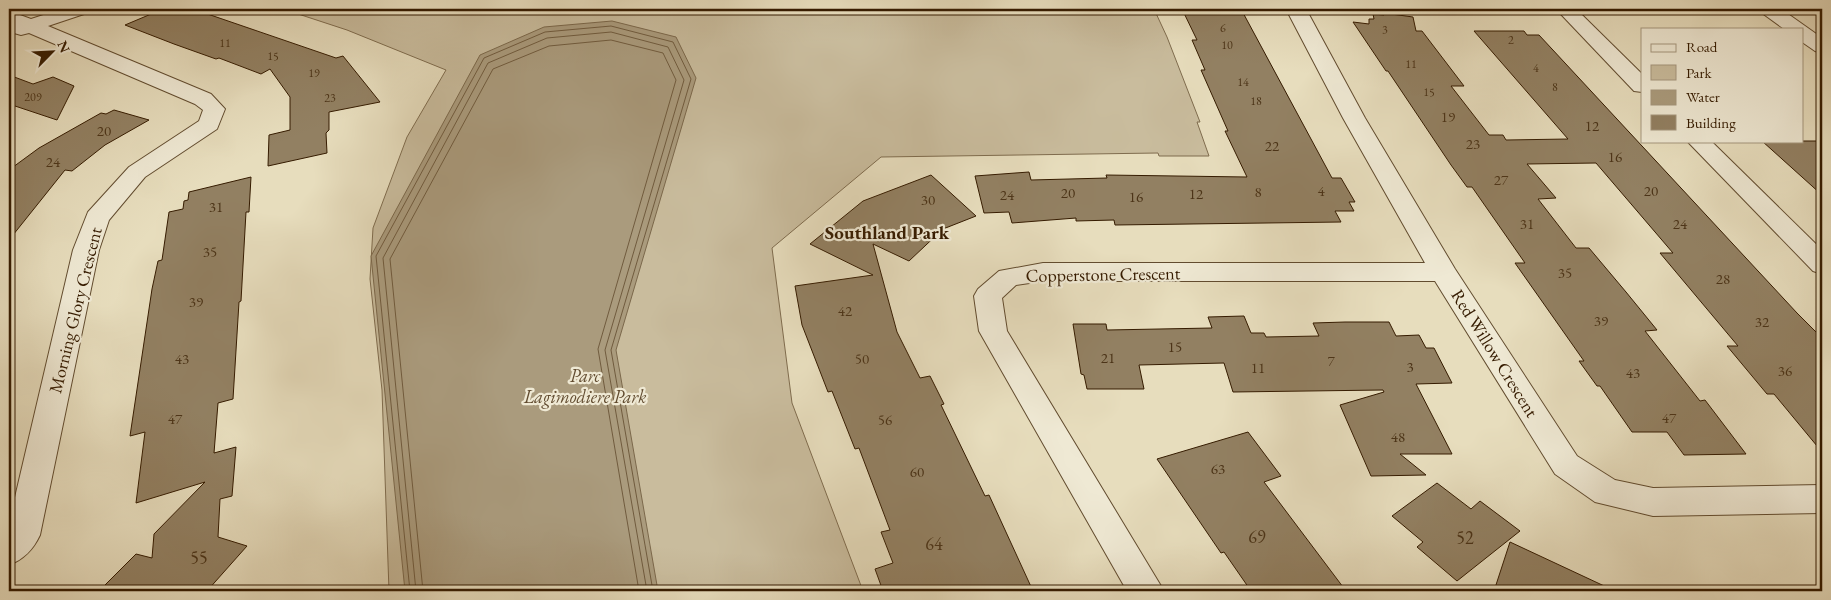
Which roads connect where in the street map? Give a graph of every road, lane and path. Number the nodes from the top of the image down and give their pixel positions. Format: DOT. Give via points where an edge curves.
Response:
graph roads {
  1 [pos="80,9"];
  2 [pos="1296,9"];
  3 [pos="1565,9"];
  4 [pos="1770,9"];
  5 [pos="16,26"];
  6 [pos="1796,28"];
  7 [pos="1804,34"];
  8 [pos="1822,47"];
  9 [pos="1641,85"];
  10 [pos="1699,142"];
  11 [pos="1822,265"];
  12 [pos="1443,272"];
  13 [pos="1822,499"];
  14 [pos="9,550"];
  15 [pos="1146,591"];
  1 -- 5 [label="street"];
  2 -- 12 [label="street, Red Willow Crescent" via="1354,118"];
  3 -- 9 [label="street"];
  4 -- 6 [label="street"];
  5 -- 14 [label="street, Morning Glory Crescent" via="203,99 214,109 209,124 138,172 97,218 86,250 23,535"];
  7 -- 8 [label="street"];
  10 -- 11 [label="street"];
  12 -- 13 [label="street, Red Willow Crescent" via="1566,465 1607,492 1653,502"];
  12 -- 15 [label="street, Copperstone Crescent" via="1043,272 1008,277 988,296 994,331"];
}
